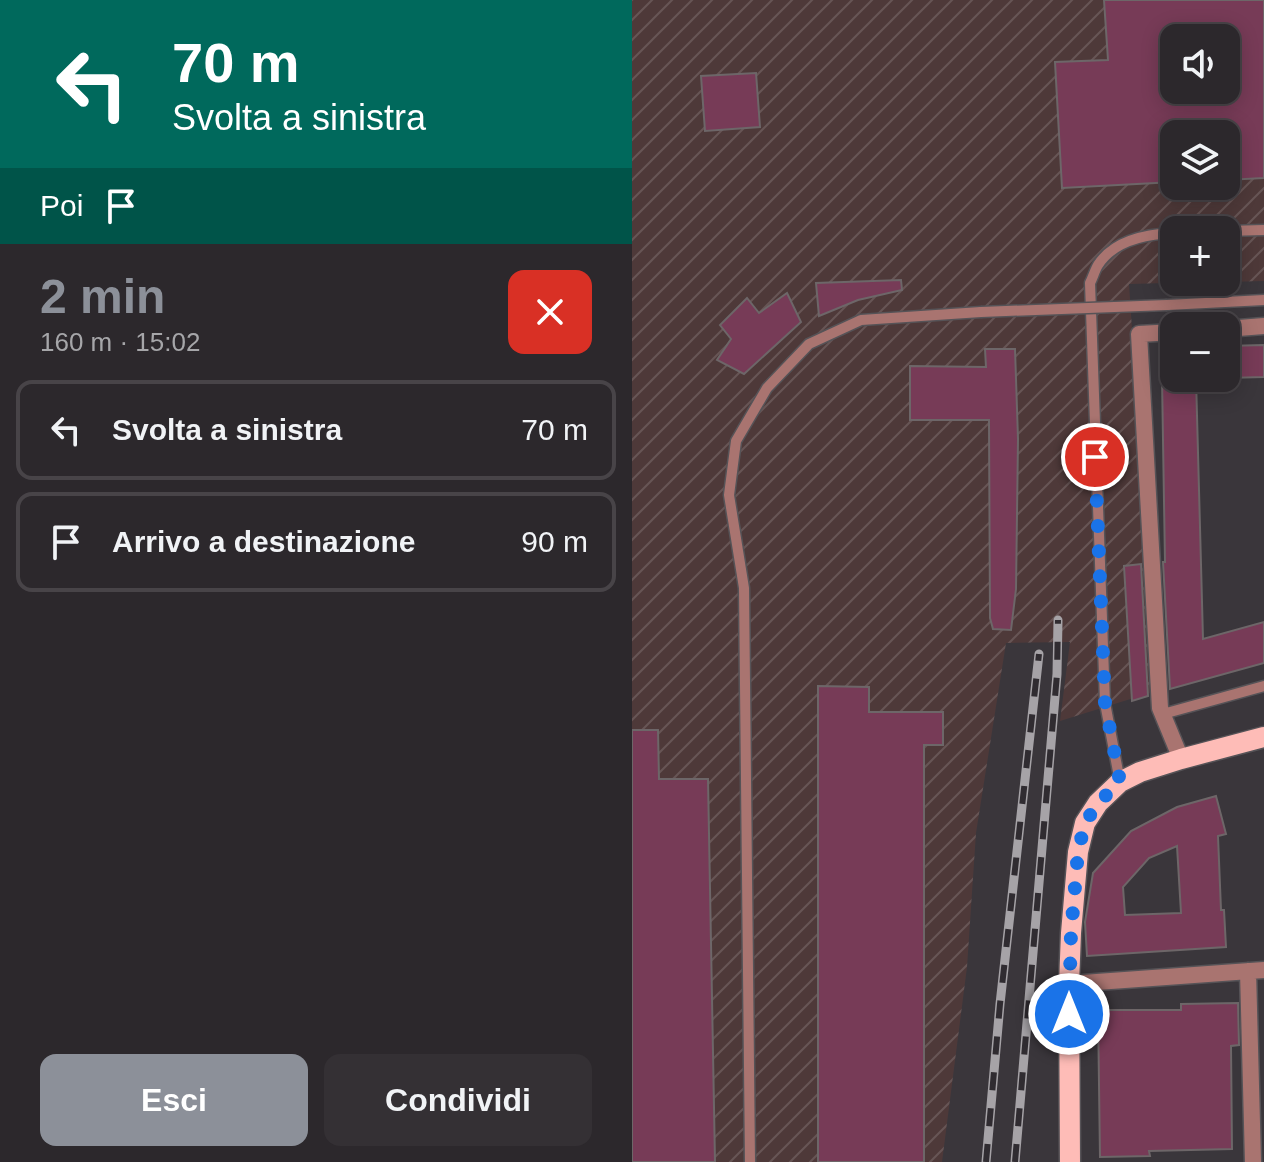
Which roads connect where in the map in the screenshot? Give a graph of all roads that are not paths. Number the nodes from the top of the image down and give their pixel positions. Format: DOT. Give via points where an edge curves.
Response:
graph roads {
  1 [pos="1264,230"];
  2 [pos="1240,231"];
  3 [pos="1160,233"];
  4 [pos="1264,300"];
  5 [pos="1264,326"];
  6 [pos="1240,328"];
  7 [pos="1160,333"];
  8 [pos="1264,686"];
  9 [pos="1163,714"];
  10 [pos="1264,737"];
  11 [pos="1181,759"];
  12 [pos="1120,782"];
  13 [pos="1256,970"];
  14 [pos="1069,984"];
  15 [pos="750,1162"];
  16 [pos="1070,1162"];
  17 [pos="1253,1162"];
  1 -- 2 [label="lane"];
  3 -- 12 [label="lane" via="1117,247 1099,263 1090,283 1105,703"];
  4 -- 15 [label="lane, bridge" via="861,320 809,344 767,388 736,441 729,495 744,588"];
  5 -- 6 [label="street"];
  7 -- 9 [label="street" via="1139,334"];
  8 -- 9 [label="lane"];
  9 -- 11 [label="street"];
  10 -- 11 [label="main road"];
  11 -- 12 [label="main road"];
  12 -- 14 [label="main road" via="1085,823 1078,852"];
  13 -- 14 [label="street"];
  13 -- 17 [label="street"];
  14 -- 16 [label="main road"];
}
